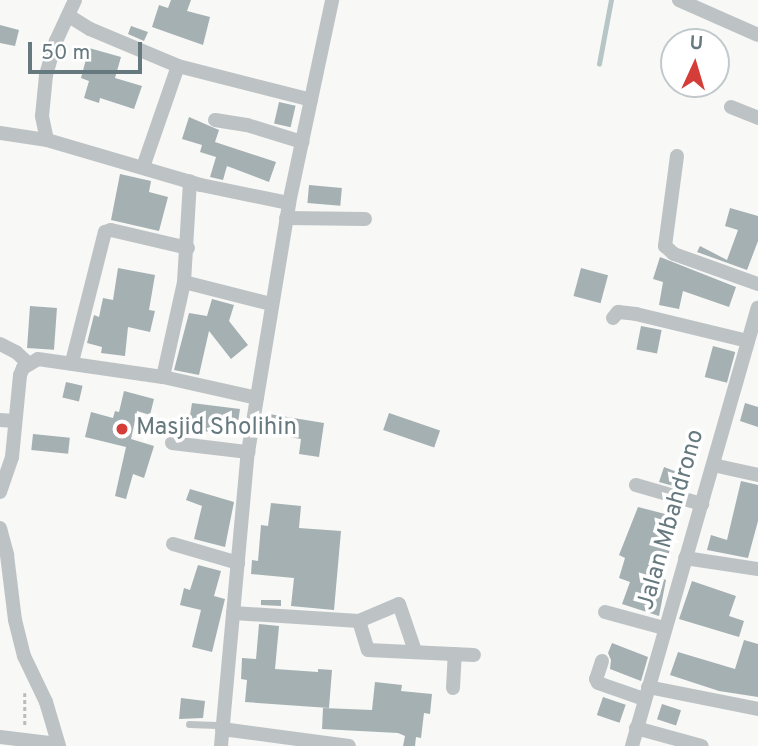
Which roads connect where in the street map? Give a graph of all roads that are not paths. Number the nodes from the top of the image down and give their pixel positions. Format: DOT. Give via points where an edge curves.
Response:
graph roads {
  1 [pos="75,0"];
  2 [pos="332,0"];
  3 [pos="680,0"];
  4 [pos="69,16"];
  5 [pos="758,35"];
  6 [pos="178,66"];
  7 [pos="311,100"];
  8 [pos="731,107"];
  9 [pos="758,118"];
  10 [pos="215,120"];
  11 [pos="0,133"];
  12 [pos="47,140"];
  13 [pos="302,142"];
  14 [pos="677,156"];
  15 [pos="143,167"];
  16 [pos="190,181"];
  17 [pos="287,210"];
  18 [pos="365,219"];
  19 [pos="188,248"];
  20 [pos="184,282"];
  21 [pos="758,284"];
  22 [pos="271,304"];
  23 [pos="758,308"];
  24 [pos="613,318"];
  25 [pos="752,338"];
  26 [pos="0,344"];
  27 [pos="72,362"];
  28 [pos="29,364"];
  29 [pos="163,377"];
  30 [pos="257,398"];
  31 [pos="0,420"];
  32 [pos="15,421"];
  33 [pos="172,443"];
  34 [pos="248,452"];
  35 [pos="713,465"];
  36 [pos="758,475"];
  37 [pos="636,485"];
  38 [pos="0,492"];
  39 [pos="702,504"];
  40 [pos="0,528"];
  41 [pos="173,544"];
  42 [pos="685,558"];
  43 [pos="238,564"];
  44 [pos="758,569"];
  45 [pos="5,587"];
  46 [pos="605,612"];
  47 [pos="233,613"];
  48 [pos="359,621"];
  49 [pos="664,628"];
  50 [pos="415,651"];
  51 [pos="455,654"];
  52 [pos="474,655"];
  53 [pos="602,661"];
  54 [pos="453,688"];
  55 [pos="646,693"];
  56 [pos="758,709"];
  57 [pos="189,724"];
  58 [pos="223,727"];
  59 [pos="636,728"];
  60 [pos="0,737"];
  61 [pos="59,745"];
  62 [pos="221,746"];
  63 [pos="349,746"];
  64 [pos="632,746"];
  65 [pos="702,746"];
  1 -- 4 [label="street"];
  2 -- 7 [label="street"];
  3 -- 5 [label="street"];
  4 -- 6 [label="street"];
  4 -- 12 [label="street" via="46,75 42,116"];
  6 -- 7 [label="street"];
  6 -- 15 [label="street"];
  7 -- 13 [label="street"];
  8 -- 9 [label="street"];
  10 -- 13 [label="street"];
  11 -- 12 [label="street"];
  12 -- 15 [label="street"];
  13 -- 17 [label="street"];
  14 -- 21 [label="street" via="665,246 674,254"];
  15 -- 16 [label="street"];
  16 -- 17 [label="street"];
  16 -- 19 [label="street"];
  17 -- 18 [label="street"];
  17 -- 22 [label="street"];
  19 -- 20 [label="street"];
  19 -- 27 [label="street" via="105,232"];
  20 -- 22 [label="street"];
  20 -- 29 [label="street"];
  22 -- 30 [label="street"];
  23 -- 25 [label="street, Jalan Mbahdrono"];
  24 -- 25 [label="street" via="618,312 636,314"];
  25 -- 35 [label="street, Jalan Mbahdrono"];
  26 -- 28 [label="street"];
  27 -- 28 [label="street" via="38,359"];
  27 -- 29 [label="street"];
  28 -- 32 [label="street" via="20,375"];
  29 -- 30 [label="street"];
  30 -- 34 [label="street"];
  31 -- 32 [label="street"];
  32 -- 38 [label="street" via="12,457"];
  33 -- 34 [label="street"];
  34 -- 43 [label="street"];
  35 -- 36 [label="street"];
  35 -- 39 [label="street, Jalan Mbahdrono"];
  37 -- 39 [label="street"];
  39 -- 42 [label="street, Jalan Mbahdrono"];
  40 -- 45 [label="street"];
  41 -- 43 [label="street"];
  42 -- 44 [label="street"];
  42 -- 49 [label="street, Jalan Mbahdrono"];
  43 -- 47 [label="street"];
  45 -- 61 [label="street" via="24,656 46,702"];
  46 -- 49 [label="street"];
  47 -- 48 [label="street"];
  47 -- 58 [label="street"];
  48 -- 50 [label="street" via="368,650"];
  48 -- 50 [label="street" via="399,604"];
  49 -- 55 [label="street, Jalan Mbahdrono"];
  50 -- 51 [label="street"];
  51 -- 52 [label="street"];
  51 -- 54 [label="street"];
  53 -- 55 [label="street" via="598,683"];
  55 -- 56 [label="street"];
  55 -- 59 [label="street, Jalan Mbahdrono"];
  57 -- 58 [label="lane"];
  58 -- 62 [label="street"];
  58 -- 63 [label="street"];
  59 -- 64 [label="street, Jalan Mbahdrono"];
  59 -- 65 [label="street"];
  60 -- 61 [label="street"];
}
